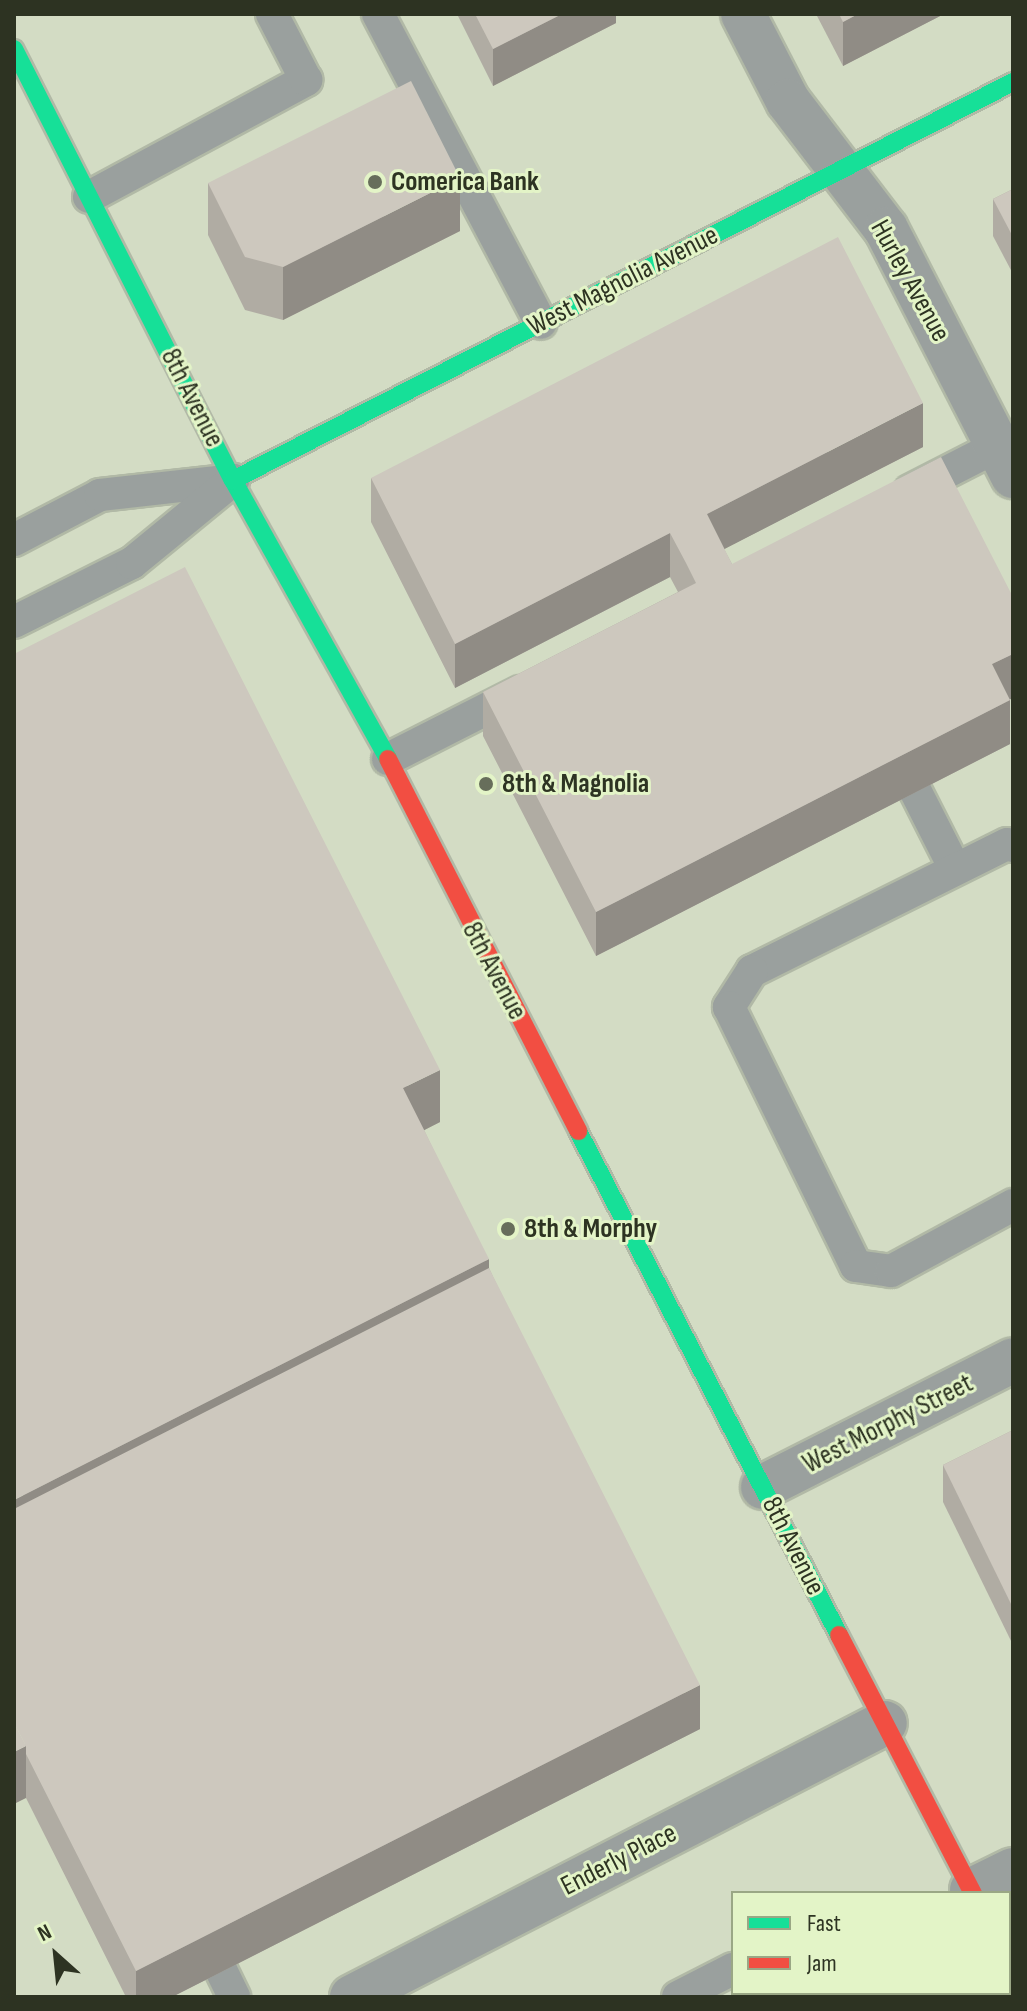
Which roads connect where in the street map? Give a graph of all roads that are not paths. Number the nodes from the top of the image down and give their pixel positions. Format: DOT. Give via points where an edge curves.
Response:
graph roads {
  1 [pos="272,14"];
  2 [pos="378,14"];
  3 [pos="743,14"];
  4 [pos="14,49"];
  5 [pos="1013,82"];
  6 [pos="839,171"];
  7 [pos="89,197"];
  8 [pos="541,323"];
  9 [pos="1005,461"];
  10 [pos="233,480"];
  11 [pos="897,506"];
  12 [pos="14,540"];
  13 [pos="14,622"];
  14 [pos="544,679"];
  15 [pos="388,759"];
  16 [pos="916,792"];
  17 [pos="1013,846"];
  18 [pos="955,869"];
  19 [pos="1013,1205"];
  20 [pos="1013,1360"];
  21 [pos="763,1487"];
  22 [pos="885,1723"];
  23 [pos="1013,1870"];
  24 [pos="972,1891"];
  25 [pos="731,1970"];
  26 [pos="352,1997"];
  27 [pos="678,1997"];
  1 -- 7 [label="lane" via="306,80"];
  2 -- 8 [label="lane"];
  3 -- 6 [label="street, Hurley Avenue" via="788,101"];
  4 -- 7 [label="main road, 8th Avenue"];
  5 -- 6 [label="main road, West Magnolia Avenue"];
  6 -- 8 [label="main road, West Magnolia Avenue"];
  6 -- 9 [label="street, Hurley Avenue" via="886,229"];
  7 -- 10 [label="main road, 8th Avenue"];
  8 -- 10 [label="main road, West Magnolia Avenue"];
  9 -- 11 [label="lane"];
  10 -- 12 [label="lane" via="100,495"];
  10 -- 13 [label="lane" via="132,563"];
  10 -- 15 [label="main road, 8th Avenue"];
  14 -- 15 [label="lane"];
  15 -- 21 [label="main road, 8th Avenue"];
  16 -- 18 [label="lane"];
  17 -- 18 [label="lane" via="1007,844"];
  18 -- 19 [label="lane" via="752,971 729,1007 856,1266 891,1271"];
  20 -- 21 [label="street, West Morphy Street"];
  21 -- 22 [label="main road, 8th Avenue"];
  22 -- 24 [label="main road, 8th Avenue"];
  22 -- 26 [label="street, Enderly Place"];
  23 -- 24 [label="street"];
  25 -- 27 [label="lane"];
}
